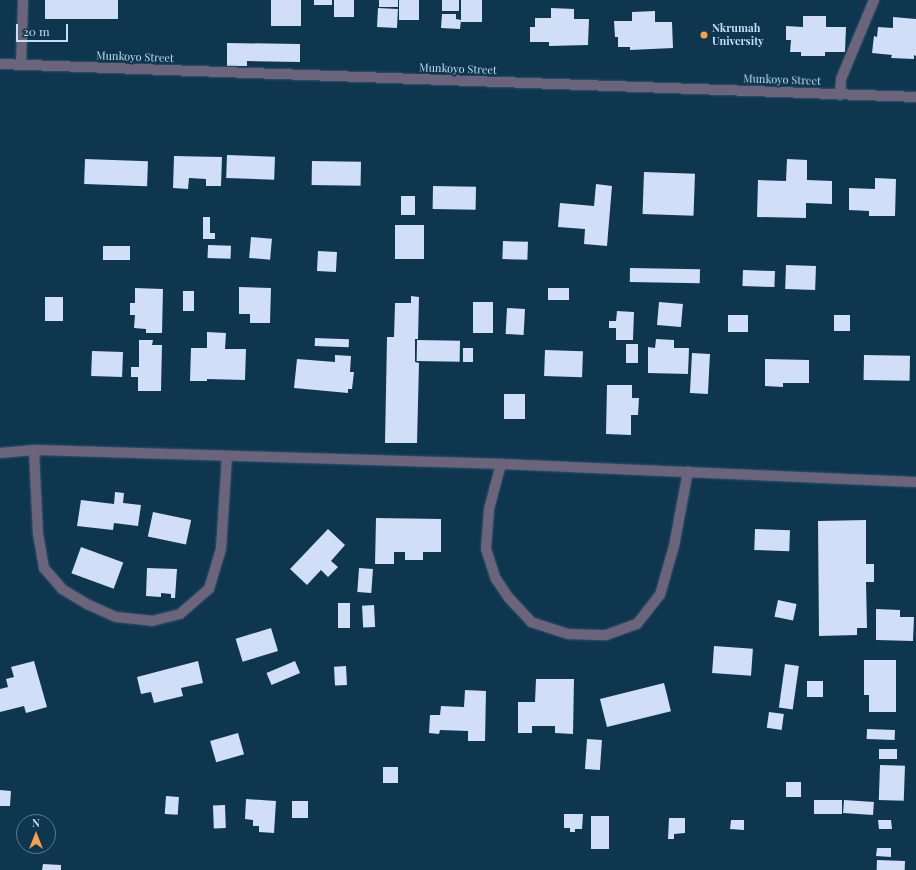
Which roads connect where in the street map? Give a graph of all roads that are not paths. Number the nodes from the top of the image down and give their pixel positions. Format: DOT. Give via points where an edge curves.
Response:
graph roads {
  1 [pos="23,0"];
  2 [pos="874,0"];
  3 [pos="0,64"];
  4 [pos="21,65"];
  5 [pos="840,95"];
  6 [pos="916,97"];
  7 [pos="34,450"];
  8 [pos="0,453"];
  9 [pos="227,457"];
  10 [pos="501,464"];
  11 [pos="688,471"];
  12 [pos="916,482"];
  1 -- 4 [label="street"];
  2 -- 5 [label="street" via="841,79"];
  3 -- 4 [label="street, Munkoyo Street"];
  4 -- 5 [label="street, Munkoyo Street"];
  5 -- 6 [label="street, Munkoyo Street"];
  7 -- 8 [label="street"];
  7 -- 9 [label="street"];
  7 -- 9 [label="street" via="38,534 44,568 62,589 89,605 116,617 152,621 180,614 209,589 221,549"];
  9 -- 10 [label="street"];
  10 -- 11 [label="street"];
  10 -- 11 [label="street" via="489,508 486,549 496,579 531,622 568,634 606,635 637,624 660,595 674,546"];
  11 -- 12 [label="street"];
}
